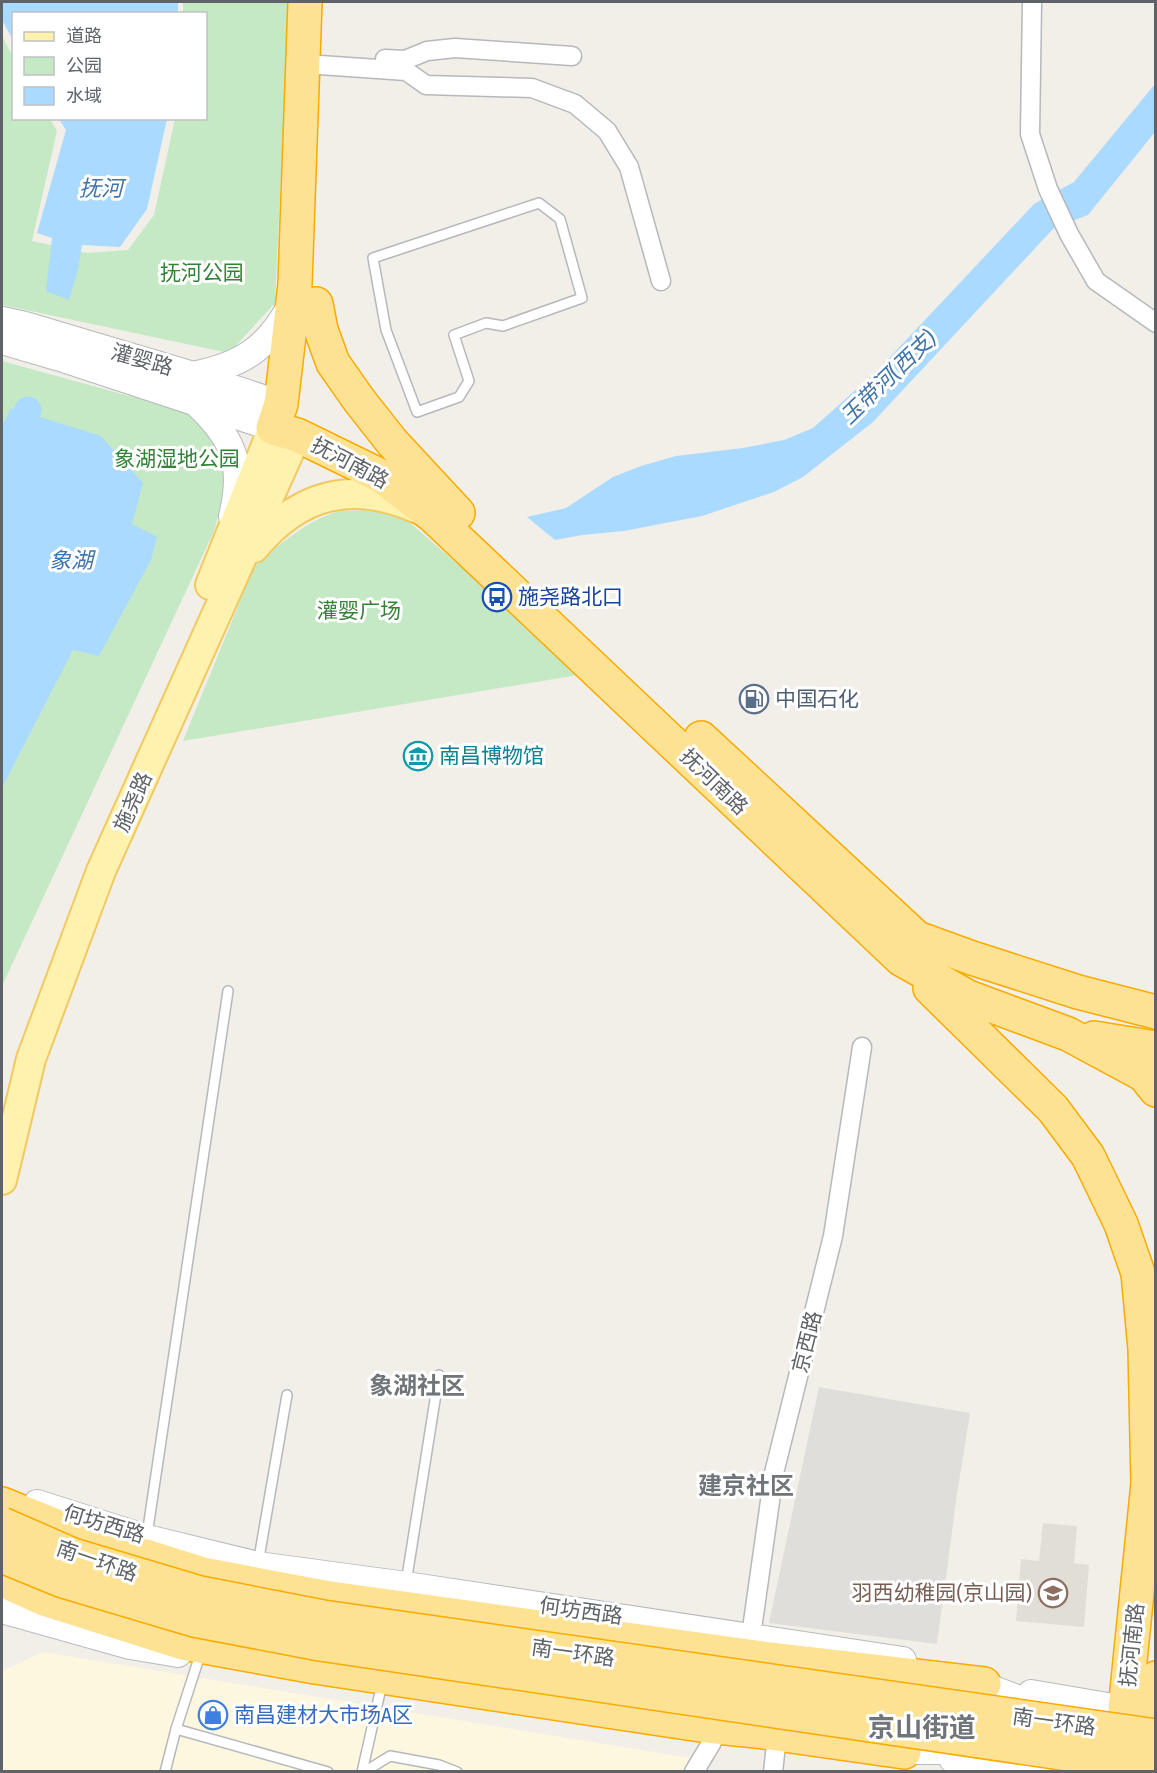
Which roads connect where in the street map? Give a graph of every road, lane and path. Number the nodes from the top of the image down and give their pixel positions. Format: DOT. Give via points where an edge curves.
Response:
graph roads {
  1 [pos="305,2"];
  2 [pos="322,2"];
  3 [pos="1032,2"];
  4 [pos="572,56"];
  5 [pos="320,60"];
  6 [pos="661,281"];
  7 [pos="305,302"];
  8 [pos="2,320"];
  9 [pos="1155,322"];
  10 [pos="2,341"];
  11 [pos="193,375"];
  12 [pos="195,402"];
  13 [pos="417,412"];
  14 [pos="288,420"];
  15 [pos="446,515"];
  16 [pos="231,560"];
  17 [pos="901,959"];
  18 [pos="1155,989"];
  19 [pos="228,991"];
  20 [pos="1078,992"];
  21 [pos="1155,1012"];
  22 [pos="1068,1034"];
  23 [pos="862,1047"];
  24 [pos="1155,1048"];
  25 [pos="1155,1090"];
  26 [pos="2,1119"];
  27 [pos="2,1180"];
  28 [pos="439,1375"];
  29 [pos="286,1395"];
  30 [pos="1155,1412"];
  31 [pos="1148,1485"];
  32 [pos="2,1492"];
  33 [pos="2,1504"];
  34 [pos="2,1524"];
  35 [pos="147,1538"];
  36 [pos="2,1556"];
  37 [pos="258,1565"];
  38 [pos="2,1580"];
  39 [pos="406,1585"];
  40 [pos="2,1610"];
  41 [pos="35,1619"];
  42 [pos="2,1629"];
  43 [pos="757,1647"];
  44 [pos="199,1658"];
  45 [pos="1155,1678"];
  46 [pos="984,1684"];
  47 [pos="381,1688"];
  48 [pos="176,1729"];
  49 [pos="710,1734"];
  50 [pos="1145,1744"];
  51 [pos="776,1745"];
  52 [pos="904,1752"];
  53 [pos="165,1772"];
  54 [pos="328,1772"];
  55 [pos="363,1772"];
  56 [pos="457,1772"];
  57 [pos="694,1772"];
  58 [pos="773,1772"];
  59 [pos="1037,1772"];
  1 -- 7 [label="highway, 抚河南路"];
  2 -- 5 [label="highway, 抚河南路"];
  3 -- 9 [label="street" via="1030,134 1048,189 1096,281"];
  4 -- 5 [label="street" via="455,48 427,51 405,60"];
  5 -- 6 [label="street" via="406,71 426,85 532,88 575,104 607,131 629,167"];
  5 -- 7 [label="highway, 抚河南路"];
  7 -- 11 [label="main road" via="236,363"];
  7 -- 14 [label="highway, 抚河南路"];
  7 -- 15 [label="highway" via="333,363"];
  8 -- 11 [label="main road, 灌婴路"];
  10 -- 12 [label="main road, 灌婴路"];
  11 -- 14 [label="main road, 灌婴路"];
  12 -- 14 [label="main road, 灌婴路"];
  12 -- 16 [label="main road" via="217,422 234,452 237,486"];
  13 -- 13 [label="lane" via="386,330 373,258 539,203 560,219 582,298 503,326 486,324 454,335 469,381 459,397"];
  14 -- 15 [label="highway, 抚河南路" via="391,459"];
  14 -- 16 [label="main road, 施尧路"];
  15 -- 16 [label="main road" via="400,501 345,493 317,500 288,516"];
  15 -- 17 [label="highway, 抚河南路"];
  15 -- 20 [label="highway, 抚河南路" via="917,938"];
  16 -- 26 [label="main road, 施尧路" via="155,717 88,870 16,1058"];
  16 -- 27 [label="main road, 施尧路" via="101,871 31,1059"];
  17 -- 22 [label="highway, 抚河南路" via="968,997"];
  17 -- 31 [label="highway" via="1053,1109 1088,1156 1121,1224 1138,1274 1145,1349"];
  18 -- 20 [label="highway" via="1143,993"];
  19 -- 35 [label="lane"];
  20 -- 21 [label="highway, 抚河南路"];
  22 -- 24 [label="highway"];
  22 -- 25 [label="highway, 抚河南路" via="1144,1075"];
  23 -- 43 [label="street, 京西路" via="833,1236 774,1473"];
  28 -- 39 [label="lane"];
  29 -- 37 [label="lane"];
  30 -- 31 [label="highway, 抚河南路"];
  31 -- 50 [label="highway, 抚河南路"];
  32 -- 35 [label="main road, 何坊西路"];
  33 -- 43 [label="highway" via="79,1536 203,1574 324,1597"];
  34 -- 50 [label="highway, 南一环路, bridge" via="73,1555 200,1593 322,1617"];
  35 -- 37 [label="main road, 何坊西路"];
  36 -- 50 [label="highway, 南一环路, bridge" via="63,1581 194,1620 320,1644"];
  37 -- 39 [label="main road, 何坊西路"];
  38 -- 49 [label="highway" via="44,1599 183,1643"];
  39 -- 43 [label="main road, 何坊西路"];
  40 -- 41 [label="main road"];
  41 -- 42 [label="main road"];
  41 -- 44 [label="main road" via="130,1646"];
  43 -- 46 [label="highway"];
  44 -- 47 [label="main road"];
  44 -- 48 [label="lane"];
  45 -- 50 [label="highway, 抚河南路"];
  46 -- 50 [label="main road"];
  47 -- 49 [label="main road"];
  47 -- 55 [label="lane"];
  48 -- 53 [label="lane"];
  48 -- 54 [label="lane"];
  49 -- 51 [label="main road"];
  49 -- 52 [label="highway"];
  49 -- 57 [label="street"];
  50 -- 52 [label="main road"];
  51 -- 52 [label="main road"];
  51 -- 58 [label="street"];
  52 -- 59 [label="main road"];
  55 -- 56 [label="lane" via="390,1756"];
}
